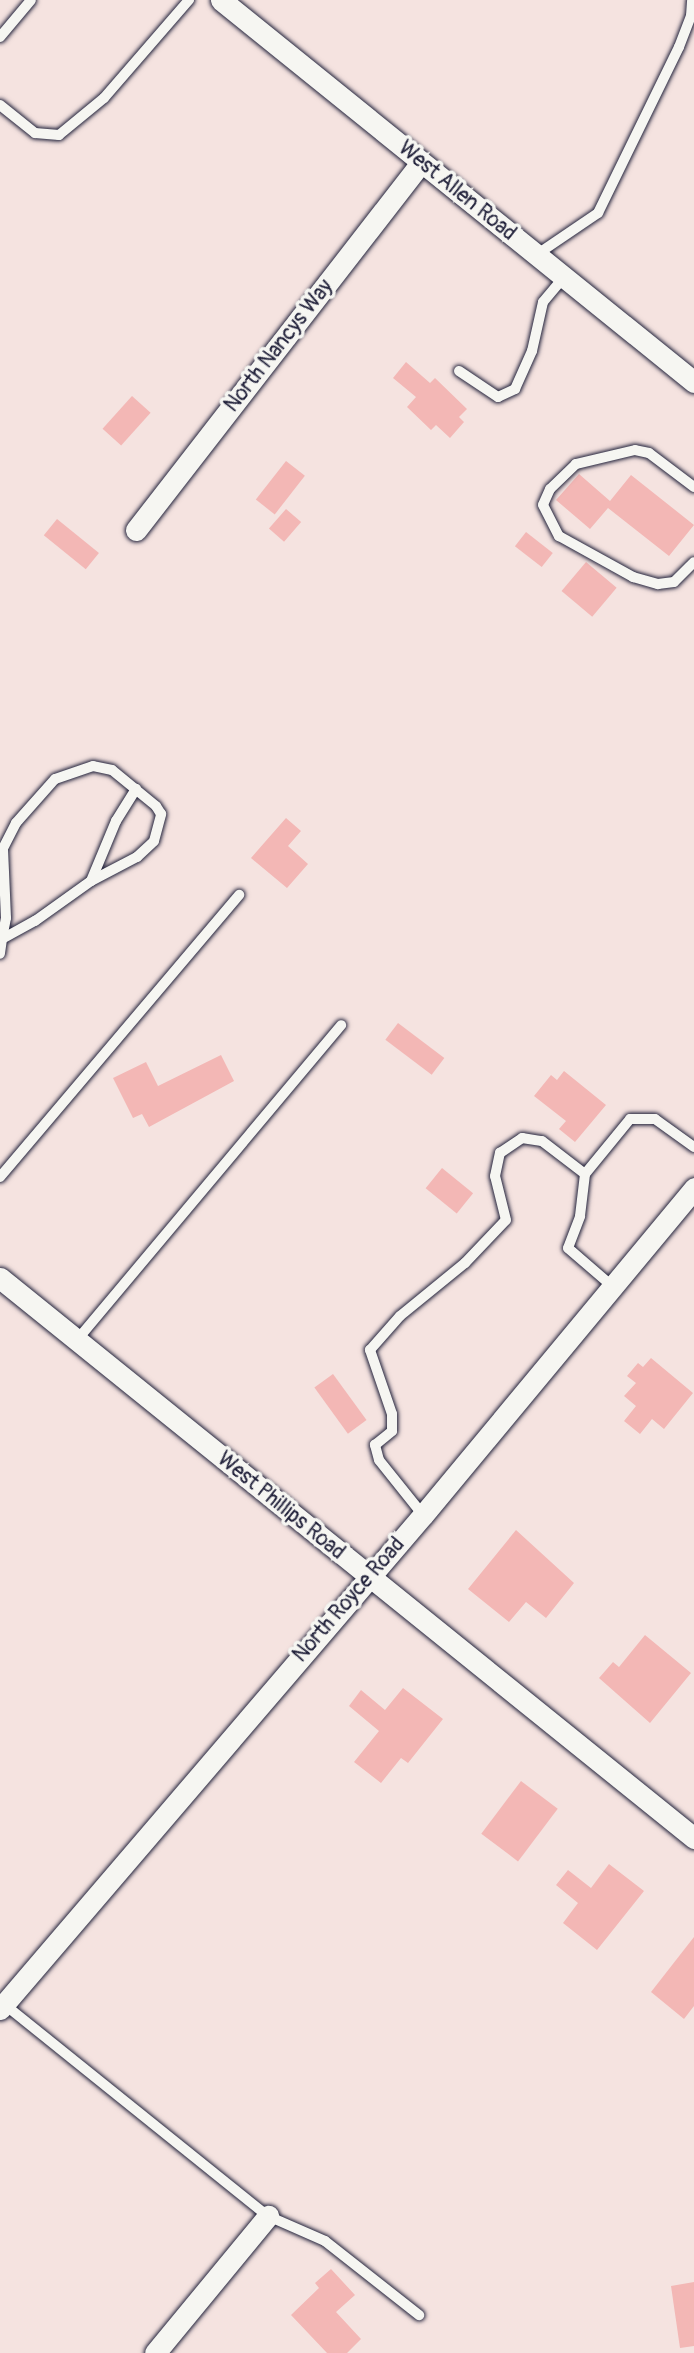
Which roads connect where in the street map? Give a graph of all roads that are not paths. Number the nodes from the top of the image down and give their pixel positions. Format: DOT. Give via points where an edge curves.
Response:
graph roads {
  1 [pos="31,0"];
  2 [pos="189,0"];
  3 [pos="692,0"];
  4 [pos="225,1"];
  5 [pos="693,16"];
  6 [pos="0,37"];
  7 [pos="0,105"];
  8 [pos="421,163"];
  9 [pos="536,255"];
  10 [pos="564,277"];
  11 [pos="459,371"];
  12 [pos="694,382"];
  13 [pos="694,487"];
  14 [pos="136,530"];
  15 [pos="694,562"];
  16 [pos="136,789"];
  17 [pos="91,881"];
  18 [pos="239,895"];
  19 [pos="1,939"];
  20 [pos="0,954"];
  21 [pos="341,1025"];
  22 [pos="694,1147"];
  23 [pos="585,1174"];
  24 [pos="0,1177"];
  25 [pos="694,1188"];
  26 [pos="0,1278"];
  27 [pos="612,1286"];
  28 [pos="77,1340"];
  29 [pos="423,1514"];
  30 [pos="368,1577"];
  31 [pos="694,1838"];
  32 [pos="2,2006"];
  33 [pos="268,2216"];
  34 [pos="419,2315"];
  35 [pos="155,2353"];
  1 -- 6 [label="lane"];
  2 -- 7 [label="lane" via="104,98 59,135 35,133"];
  3 -- 5 [label="lane"];
  4 -- 8 [label="street, West Allen Road"];
  5 -- 9 [label="lane" via="598,213"];
  8 -- 9 [label="street, West Allen Road"];
  8 -- 14 [label="street, North Nancys Way"];
  9 -- 10 [label="street, West Allen Road"];
  10 -- 11 [label="lane" via="543,302 532,351 515,389 498,397"];
  10 -- 12 [label="street, West Allen Road"];
  13 -- 15 [label="lane" via="649,453 635,450 576,464 550,489 543,505 559,536 633,577 658,584 674,582"];
  16 -- 17 [label="lane" via="116,821"];
  16 -- 17 [label="lane" via="161,814 155,841 127,863"];
  16 -- 19 [label="lane" via="112,770 93,766 55,779 16,823 3,849"];
  17 -- 19 [label="lane" via="64,904"];
  18 -- 24 [label="lane"];
  19 -- 20 [label="lane"];
  21 -- 28 [label="lane"];
  22 -- 23 [label="lane" via="655,1119 630,1119"];
  23 -- 27 [label="lane" via="580,1216 568,1248"];
  23 -- 29 [label="lane" via="542,1141 522,1138 500,1153 495,1176 506,1220 465,1263 400,1316 370,1350 392,1414 392,1431 376,1445 379,1460"];
  25 -- 27 [label="street, North Royce Road"];
  26 -- 28 [label="street, West Phillips Road"];
  27 -- 29 [label="street, North Royce Road"];
  28 -- 30 [label="street, West Phillips Road"];
  29 -- 30 [label="street, North Royce Road"];
  30 -- 31 [label="street, West Phillips Road"];
  30 -- 32 [label="street, North Royce Road"];
  32 -- 33 [label="lane"];
  33 -- 34 [label="lane" via="325,2241"];
  33 -- 35 [label="street"];
}
